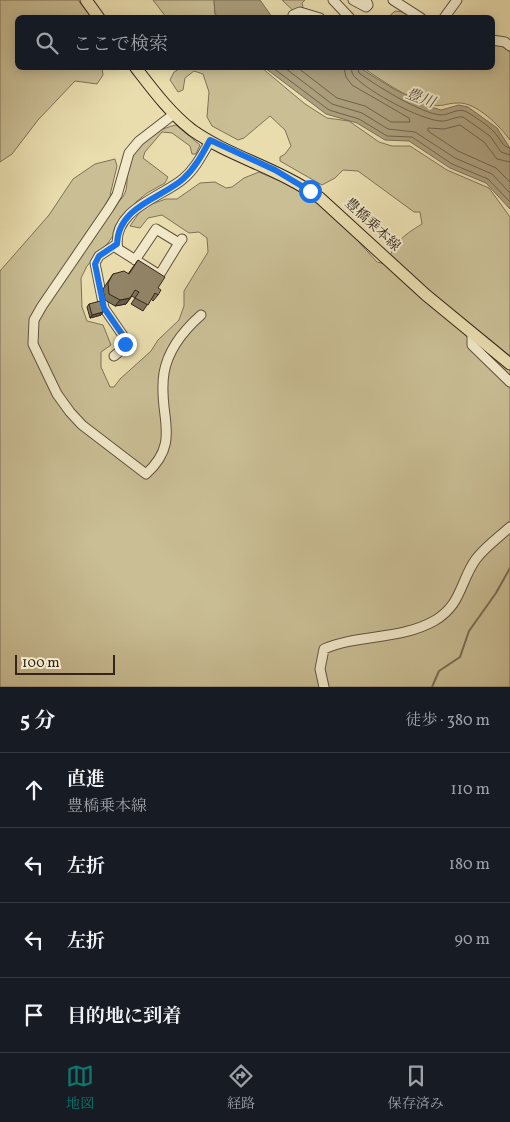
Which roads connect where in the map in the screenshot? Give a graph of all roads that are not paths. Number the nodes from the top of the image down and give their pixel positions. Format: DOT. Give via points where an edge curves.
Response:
graph roads {
  1 [pos="86,0"];
  2 [pos="332,0"];
  3 [pos="353,0"];
  4 [pos="366,0"];
  5 [pos="393,0"];
  6 [pos="457,0"];
  7 [pos="97,15"];
  8 [pos="293,15"];
  9 [pos="310,15"];
  10 [pos="347,15"];
  11 [pos="416,15"];
  12 [pos="446,15"];
  13 [pos="495,40"];
  14 [pos="510,46"];
  15 [pos="138,70"];
  16 [pos="174,114"];
  17 [pos="210,140"];
  18 [pos="117,244"];
  19 [pos="135,260"];
  20 [pos="200,315"];
  21 [pos="472,333"];
  22 [pos="114,356"];
  23 [pos="510,364"];
  24 [pos="510,382"];
  25 [pos="510,528"];
  26 [pos="324,687"];
  1 -- 7 [label="main road"];
  2 -- 10 [label="street"];
  3 -- 4 [label="street" via="366,6"];
  5 -- 11 [label="street"];
  6 -- 12 [label="street"];
  8 -- 9 [label="street" via="300,12"];
  13 -- 14 [label="street"];
  15 -- 16 [label="main road, 豊橋乗本線"];
  16 -- 17 [label="main road, 豊橋乗本線"];
  16 -- 20 [label="street" via="139,141 129,153 117,195 34,320 33,344 57,394 70,412 146,474 162,457 165,447 163,402 168,360 188,326"];
  17 -- 18 [label="street" via="182,180 133,211 120,230"];
  17 -- 21 [label="main road, 豊橋乗本線" via="307,188"];
  18 -- 19 [label="street" via="118,249"];
  18 -- 22 [label="street" via="99,256 95,264 104,308 124,337 125,347"];
  19 -- 19 [label="street" via="156,229 181,241 160,274"];
  21 -- 23 [label="main road, 豊橋乗本線"];
  21 -- 24 [label="street" via="472,344"];
  25 -- 26 [label="street" via="476,559 458,598 435,620 409,632 338,643 324,649 320,669"];
}
